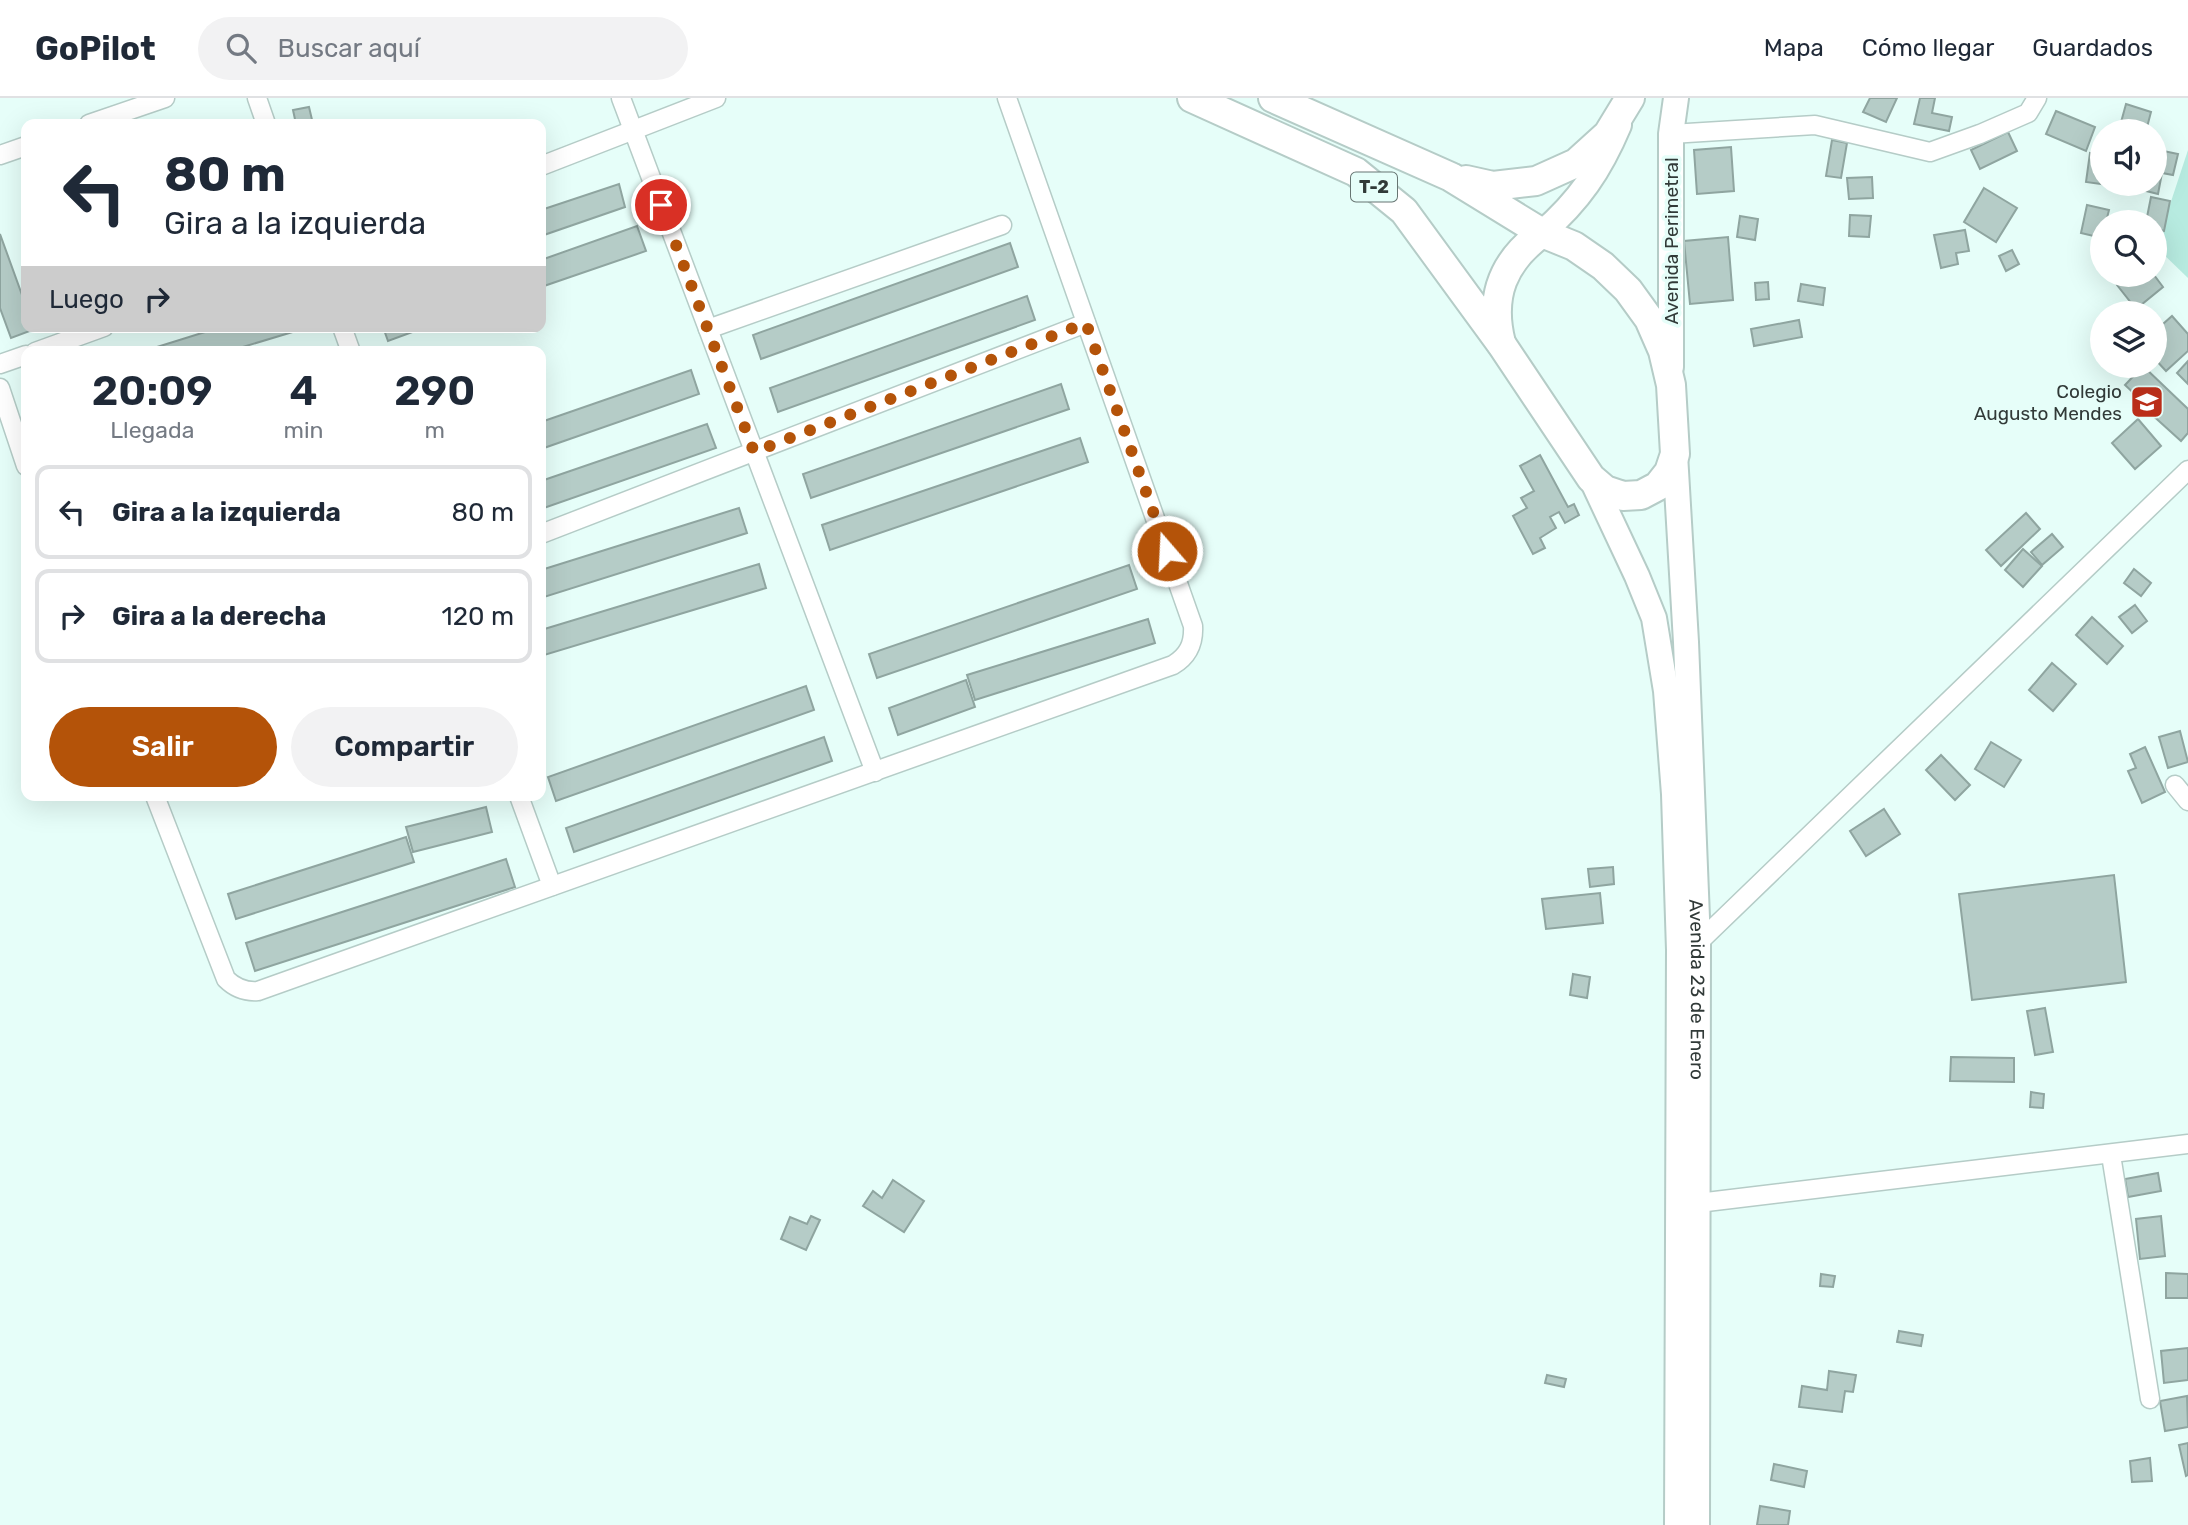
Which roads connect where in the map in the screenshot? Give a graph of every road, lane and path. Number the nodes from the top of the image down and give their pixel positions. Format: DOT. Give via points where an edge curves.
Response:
graph roads {
  1 [pos="165,98"];
  2 [pos="257,98"];
  3 [pos="621,98"];
  4 [pos="716,98"];
  5 [pos="1007,98"];
  6 [pos="1192,98"];
  7 [pos="1273,98"];
  8 [pos="1630,98"];
  9 [pos="1676,98"];
  10 [pos="2037,98"];
  11 [pos="104,119"];
  12 [pos="264,119"];
  13 [pos="633,131"];
  14 [pos="1671,134"];
  15 [pos="21,148"];
  16 [pos="0,155"];
  17 [pos="546,164"];
  18 [pos="1451,177"];
  19 [pos="1002,225"];
  20 [pos="1542,233"];
  21 [pos="1086,323"];
  22 [pos="708,329"];
  23 [pos="87,333"];
  24 [pos="1502,345"];
  25 [pos="52,346"];
  26 [pos="21,357"];
  27 [pos="0,364"];
  28 [pos="1671,385"];
  29 [pos="0,388"];
  30 [pos="21,451"];
  31 [pos="754,452"];
  32 [pos="1675,454"];
  33 [pos="2188,470"];
  34 [pos="1591,478"];
  35 [pos="546,532"];
  36 [pos="875,772"];
  37 [pos="2175,785"];
  38 [pos="157,801"];
  39 [pos="521,801"];
  40 [pos="2188,801"];
  41 [pos="552,886"];
  42 [pos="1698,943"];
  43 [pos="2188,1144"];
  44 [pos="2110,1155"];
  45 [pos="1699,1203"];
  46 [pos="2150,1399"];
  47 [pos="1677,1525"];
  48 [pos="1697,1525"];
  1 -- 11 [label="street"];
  2 -- 12 [label="street"];
  3 -- 13 [label="street"];
  4 -- 13 [label="street"];
  5 -- 21 [label="street"];
  6 -- 24 [label="highway, T-2" via="1356,172 1404,211"];
  7 -- 18 [label="highway, T-2"];
  8 -- 18 [label="highway, T-2" via="1608,134 1576,163 1546,177 1493,186"];
  8 -- 20 [label="main road" via="1607,154 1588,185"];
  9 -- 14 [label="main road, Avenida Perimetral"];
  10 -- 14 [label="street" via="2028,113 1930,152 1815,125"];
  13 -- 17 [label="street"];
  13 -- 22 [label="street"];
  14 -- 28 [label="main road, Avenida Perimetral"];
  15 -- 16 [label="street"];
  18 -- 20 [label="highway, T-2"];
  19 -- 22 [label="street"];
  20 -- 24 [label="highway, T-2" via="1518,254 1502,282 1496,313"];
  20 -- 28 [label="highway, T-2" via="1574,246 1628,290 1663,351"];
  21 -- 31 [label="street"];
  21 -- 36 [label="street" via="1194,626 1192,645 1173,665"];
  22 -- 31 [label="street"];
  23 -- 25 [label="street"];
  24 -- 34 [label="highway, T-2"];
  26 -- 27 [label="street"];
  28 -- 32 [label="highway, T-2"];
  29 -- 30 [label="street"];
  31 -- 35 [label="street"];
  31 -- 36 [label="street"];
  32 -- 34 [label="highway, T-2" via="1658,486 1641,495 1605,491"];
  32 -- 42 [label="main road, Avenida 23 de Enero / T-2"];
  33 -- 42 [label="street"];
  34 -- 47 [label="main road, Avenida 23 de Enero / T-2" via="1654,618 1666,691 1679,950"];
  36 -- 41 [label="street"];
  37 -- 40 [label="street"];
  38 -- 41 [label="street" via="226,979 244,990 258,991"];
  39 -- 41 [label="street"];
  42 -- 45 [label="main road, Avenida 23 de Enero / T-2"];
  43 -- 44 [label="street"];
  44 -- 45 [label="street"];
  44 -- 46 [label="street"];
  45 -- 48 [label="main road, Avenida 23 de Enero / T-2"];
}
